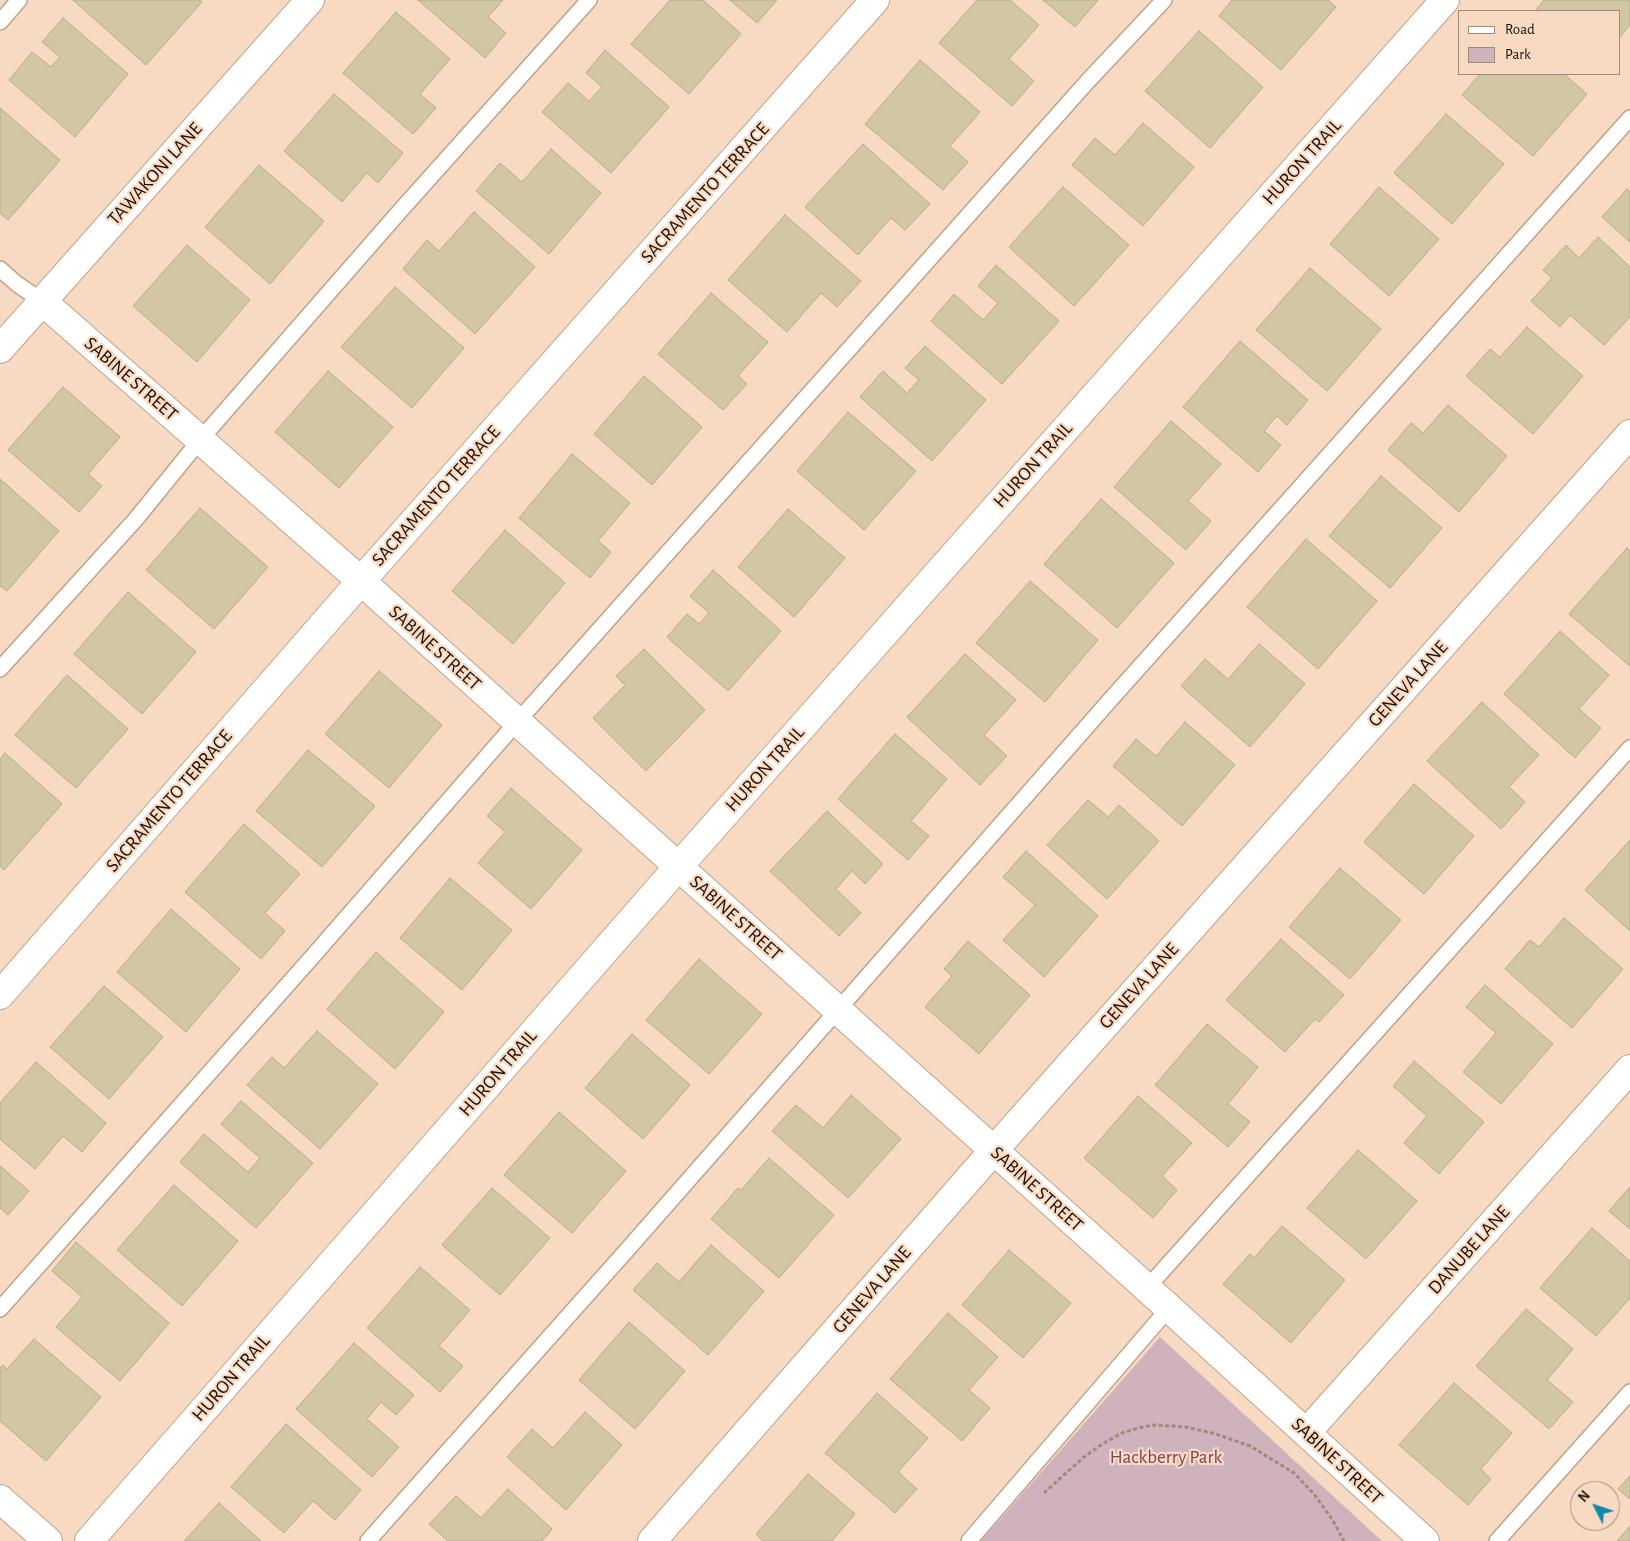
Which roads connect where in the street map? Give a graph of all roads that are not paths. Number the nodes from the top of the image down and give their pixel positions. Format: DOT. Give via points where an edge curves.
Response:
graph roads {
  1 [pos="20,0"];
  2 [pos="310,0"];
  3 [pos="590,0"];
  4 [pos="875,0"];
  5 [pos="1164,0"];
  6 [pos="1446,0"];
  7 [pos="0,22"];
  8 [pos="1630,118"];
  9 [pos="0,269"];
  10 [pos="42,301"];
  11 [pos="0,349"];
  12 [pos="1630,434"];
  13 [pos="200,440"];
  14 [pos="360,581"];
  15 [pos="0,669"];
  16 [pos="517,722"];
  17 [pos="1630,748"];
  18 [pos="678,867"];
  19 [pos="0,995"];
  20 [pos="838,1010"];
  21 [pos="1630,1069"];
  22 [pos="994,1150"];
  23 [pos="1147,1288"];
  24 [pos="1170,1308"];
  25 [pos="0,1309"];
  26 [pos="1630,1392"];
  27 [pos="1307,1432"];
  28 [pos="0,1499"];
  29 [pos="48,1541"];
  30 [pos="88,1541"];
  31 [pos="368,1541"];
  32 [pos="652,1541"];
  33 [pos="969,1541"];
  34 [pos="1424,1541"];
  35 [pos="1497,1541"];
  1 -- 7 [label="lane"];
  2 -- 10 [label="street, TAWAKONI LANE"];
  3 -- 13 [label="lane"];
  4 -- 14 [label="street, SACRAMENTO TERRACE"];
  5 -- 16 [label="lane"];
  6 -- 18 [label="street, HURON TRAIL"];
  8 -- 20 [label="lane"];
  9 -- 10 [label="lane"];
  10 -- 11 [label="street, TAWAKONI LANE"];
  10 -- 13 [label="street, SABINE STREET"];
  12 -- 22 [label="street, GENEVA LANE"];
  13 -- 14 [label="street, SABINE STREET"];
  13 -- 15 [label="lane" via="136,519"];
  14 -- 16 [label="street, SABINE STREET"];
  14 -- 19 [label="street, SACRAMENTO TERRACE"];
  16 -- 18 [label="street, SABINE STREET"];
  16 -- 25 [label="lane"];
  17 -- 23 [label="lane"];
  18 -- 20 [label="street, SABINE STREET"];
  18 -- 30 [label="street, HURON TRAIL"];
  20 -- 22 [label="street, SABINE STREET"];
  20 -- 31 [label="lane"];
  21 -- 27 [label="street, DANUBE LANE"];
  22 -- 23 [label="street, SABINE STREET"];
  22 -- 32 [label="street, GENEVA LANE"];
  23 -- 24 [label="street, SABINE STREET"];
  24 -- 27 [label="street, SABINE STREET"];
  24 -- 33 [label="lane"];
  26 -- 35 [label="lane"];
  27 -- 34 [label="street, SABINE STREET"];
  28 -- 29 [label="street"];
}
